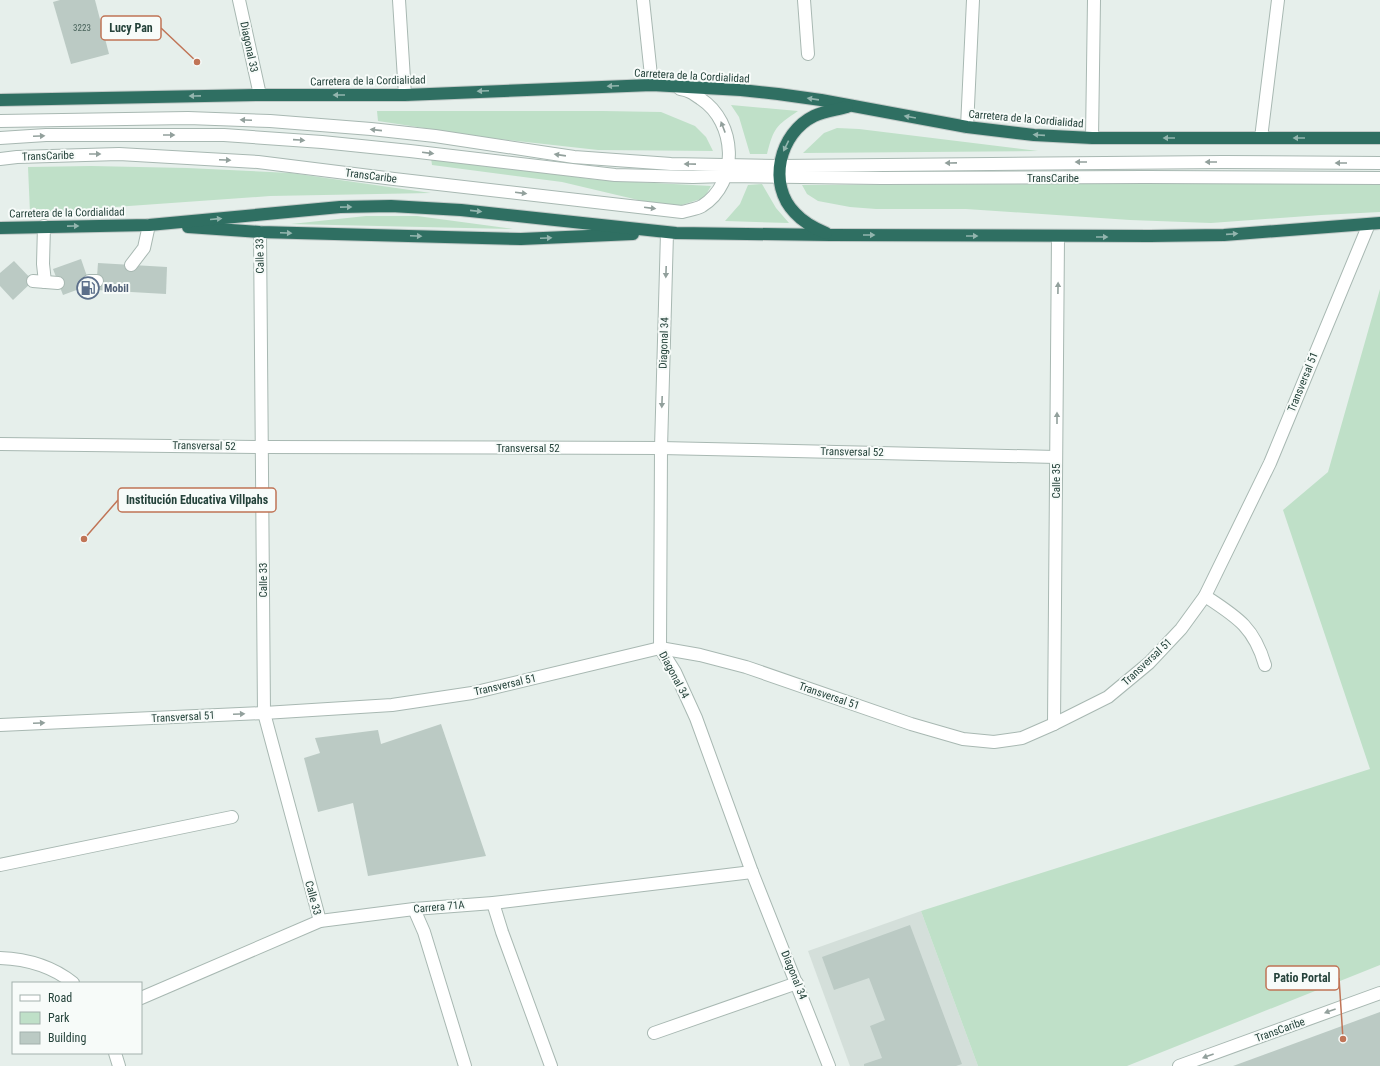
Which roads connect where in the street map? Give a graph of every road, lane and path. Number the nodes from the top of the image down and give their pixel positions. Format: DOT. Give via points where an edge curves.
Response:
graph roads {
  1 [pos="239,0"];
  2 [pos="399,0"];
  3 [pos="643,0"];
  4 [pos="804,0"];
  5 [pos="973,0"];
  6 [pos="1094,0"];
  7 [pos="1278,0"];
  8 [pos="808,54"];
  9 [pos="652,85"];
  10 [pos="260,95"];
  11 [pos="404,95"];
  12 [pos="0,100"];
  13 [pos="852,106"];
  14 [pos="0,121"];
  15 [pos="967,127"];
  16 [pos="0,138"];
  17 [pos="1092,138"];
  18 [pos="1261,138"];
  19 [pos="1380,138"];
  20 [pos="0,159"];
  21 [pos="1380,163"];
  22 [pos="727,170"];
  23 [pos="779,172"];
  24 [pos="1380,178"];
  25 [pos="1374,224"];
  26 [pos="149,225"];
  27 [pos="44,226"];
  28 [pos="0,228"];
  29 [pos="260,232"];
  30 [pos="672,233"];
  31 [pos="830,235"];
  32 [pos="1058,237"];
  33 [pos="131,265"];
  34 [pos="58,283"];
  35 [pos="0,444"];
  36 [pos="262,447"];
  37 [pos="661,448"];
  38 [pos="1056,457"];
  39 [pos="1205,596"];
  40 [pos="660,648"];
  41 [pos="1265,665"];
  42 [pos="264,713"];
  43 [pos="1054,724"];
  44 [pos="0,725"];
  45 [pos="232,817"];
  46 [pos="0,865"];
  47 [pos="752,872"];
  48 [pos="493,903"];
  49 [pos="414,909"];
  50 [pos="320,921"];
  51 [pos="0,958"];
  52 [pos="71,982"];
  53 [pos="797,983"];
  54 [pos="1380,993"];
  55 [pos="142,998"];
  56 [pos="654,1033"];
  57 [pos="115,1054"];
  58 [pos="119,1066"];
  59 [pos="465,1066"];
  60 [pos="551,1066"];
  61 [pos="829,1066"];
  62 [pos="1180,1066"];
  1 -- 10 [label="street, Diagonal 33"];
  2 -- 11 [label="street"];
  3 -- 9 [label="street"];
  4 -- 8 [label="street"];
  5 -- 15 [label="street"];
  6 -- 17 [label="street"];
  7 -- 18 [label="street"];
  9 -- 11 [label="highway, Carretera de la Cordialidad, one-way"];
  13 -- 9 [label="highway, Carretera de la Cordialidad, one-way" via="741,90"];
  22 -- 9 [label="street, TransCaribe, one-way" via="730,146 723,123 709,104 688,90"];
  11 -- 10 [label="highway, Carretera de la Cordialidad, one-way"];
  10 -- 12 [label="highway, Carretera de la Cordialidad, one-way"];
  15 -- 13 [label="highway, Carretera de la Cordialidad, one-way"];
  13 -- 23 [label="highway, one-way" via="814,116 797,128 785,146"];
  22 -- 14 [label="street, TransCaribe, one-way" via="574,157 434,136 270,121 188,118"];
  17 -- 15 [label="highway, Carretera de la Cordialidad, one-way" via="1011,133"];
  16 -- 22 [label="street, TransCaribe, one-way" via="224,135 410,150 615,174 693,177"];
  18 -- 17 [label="highway, Carretera de la Cordialidad, one-way"];
  19 -- 18 [label="highway, Carretera de la Cordialidad, one-way"];
  20 -- 22 [label="street, TransCaribe, one-way" via="17,156 119,154 258,162 682,212 710,201"];
  21 -- 23 [label="street, TransCaribe, one-way" via="1100,162"];
  22 -- 23 [label="street, TransCaribe"];
  23 -- 24 [label="street, TransCaribe"];
  23 -- 31 [label="highway" via="784,196 794,212 808,225"];
  32 -- 25 [label="highway, Carretera de la Cordialidad, one-way" via="1224,235"];
  25 -- 39 [label="street, Transversal 51" via="1270,463"];
  27 -- 26 [label="highway, Carretera de la Cordialidad, one-way"];
  26 -- 29 [label="highway"];
  26 -- 30 [label="highway, Carretera de la Cordialidad, one-way" via="340,207 390,206 461,210"];
  26 -- 33 [label="street" via="144,248"];
  27 -- 28 [label="highway, Carretera de la Cordialidad"];
  27 -- 34 [label="street" via="43,264 39,282"];
  29 -- 30 [label="highway, one-way" via="521,239"];
  29 -- 36 [label="street, Calle 33"];
  30 -- 31 [label="highway, Carretera de la Cordialidad"];
  30 -- 37 [label="street, Diagonal 34, one-way"];
  31 -- 32 [label="highway, Carretera de la Cordialidad, one-way"];
  38 -- 32 [label="street, Calle 35, one-way"];
  35 -- 36 [label="street, Transversal 52"];
  36 -- 37 [label="street, Transversal 52"];
  36 -- 42 [label="street, Calle 33"];
  37 -- 38 [label="street, Transversal 52"];
  37 -- 40 [label="street, Diagonal 34"];
  38 -- 43 [label="street, Calle 35"];
  39 -- 41 [label="street" via="1234,615 1244,625 1256,641"];
  39 -- 43 [label="street, Transversal 51" via="1181,629 1149,663 1108,697"];
  40 -- 42 [label="street, Transversal 51" via="472,693 392,705"];
  40 -- 43 [label="street, Transversal 51" via="746,667 911,724 963,739 994,742 1022,738"];
  40 -- 47 [label="street, Diagonal 34" via="675,672 696,718"];
  44 -- 42 [label="street, Transversal 51, one-way"];
  42 -- 50 [label="street, Calle 33"];
  45 -- 46 [label="street"];
  47 -- 48 [label="street, Carrera 71A"];
  47 -- 53 [label="street, Diagonal 34"];
  48 -- 49 [label="street, Carrera 71A"];
  48 -- 60 [label="street"];
  49 -- 50 [label="street, Carrera 71A"];
  49 -- 59 [label="street" via="424,932"];
  50 -- 55 [label="street, Carrera 71A"];
  51 -- 52 [label="street" via="20,959 48,967"];
  53 -- 56 [label="street"];
  53 -- 61 [label="street, Diagonal 34"];
  54 -- 62 [label="street, TransCaribe, one-way"];
  57 -- 58 [label="street"];
}
